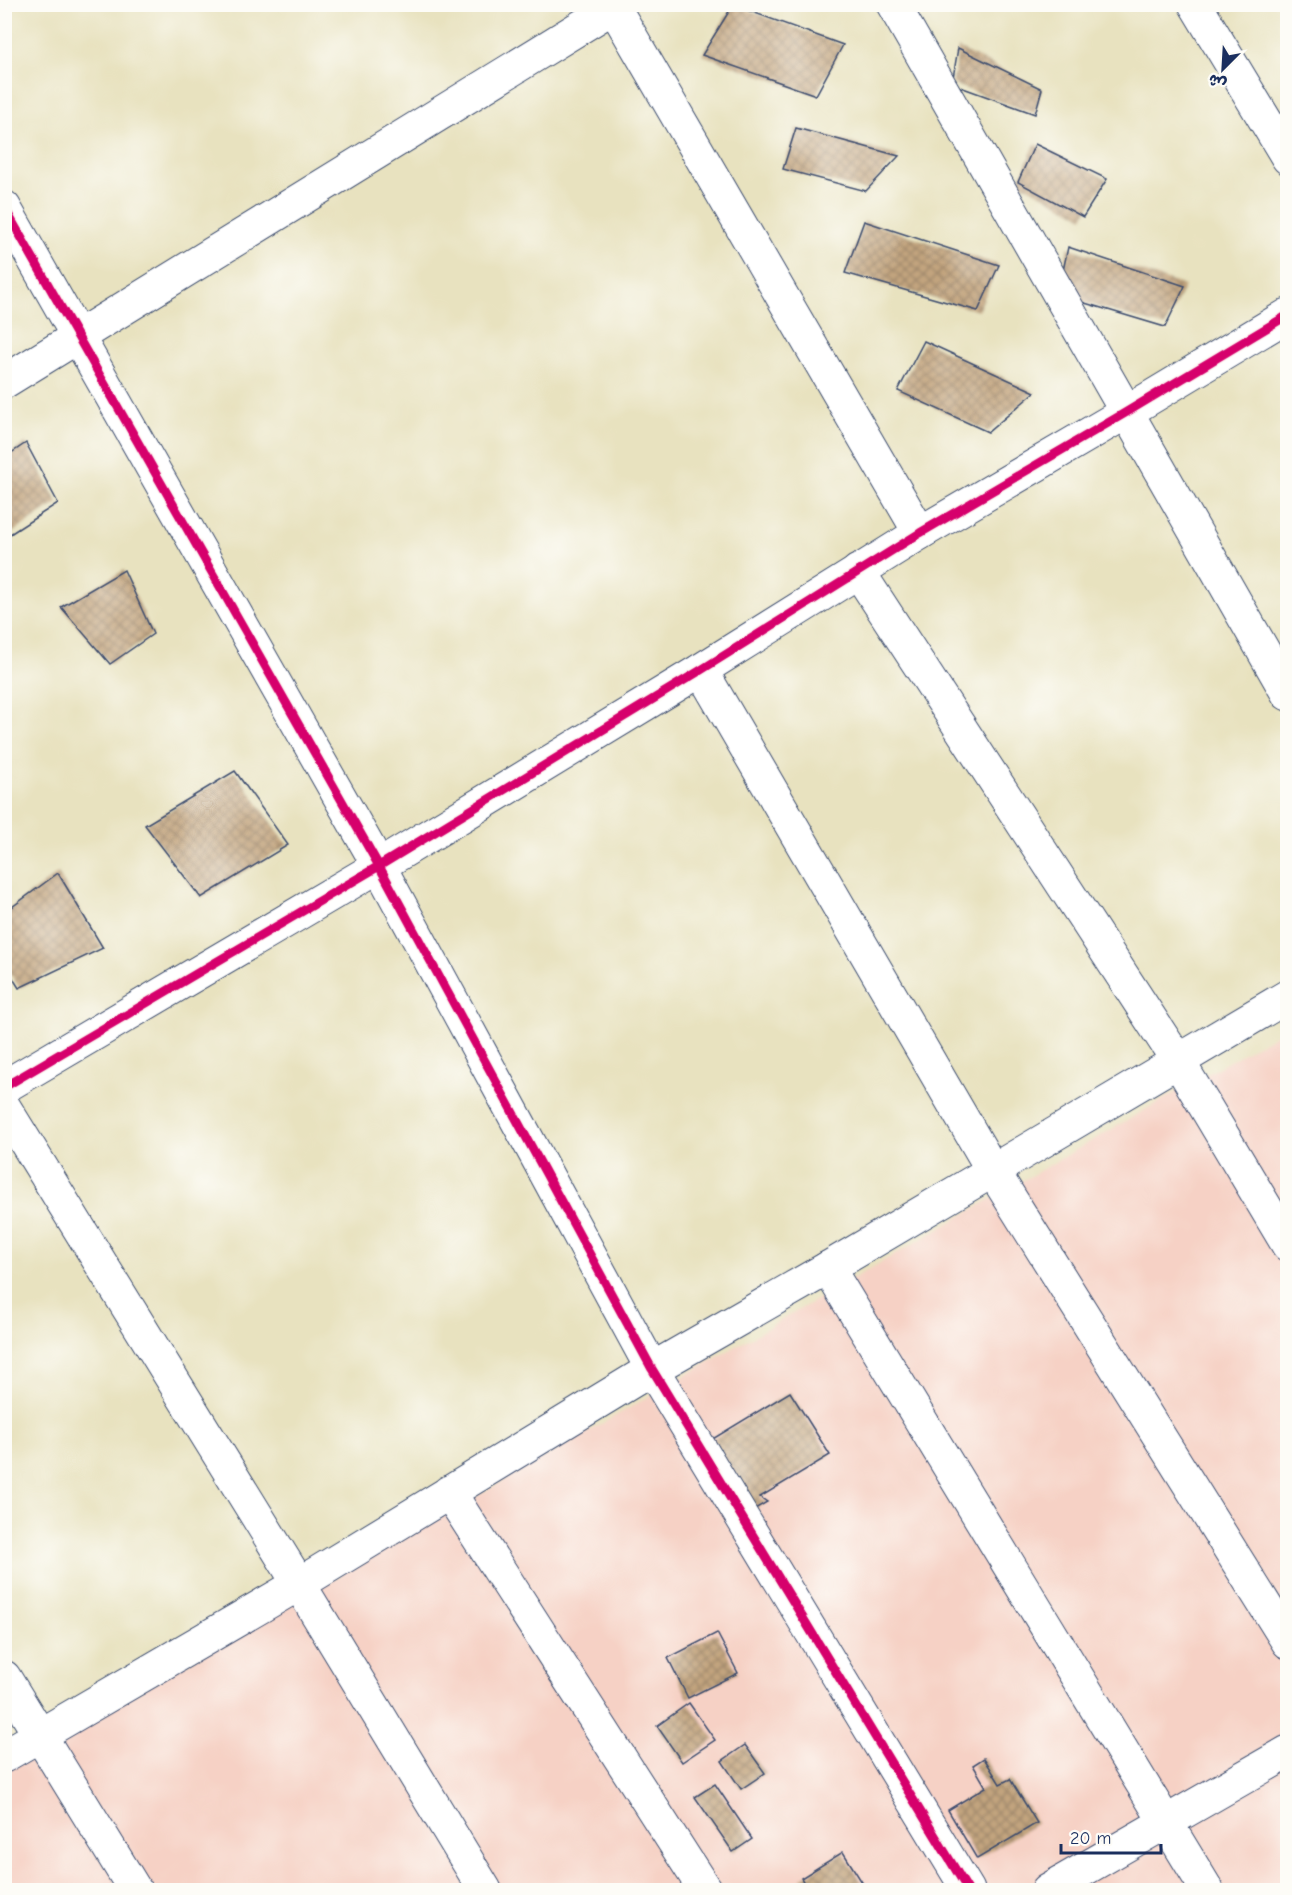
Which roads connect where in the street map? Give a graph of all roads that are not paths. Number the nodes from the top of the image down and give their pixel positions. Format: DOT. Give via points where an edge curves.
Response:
graph roads {
  1 [pos="893,4"];
  2 [pos="1195,4"];
  3 [pos="615,5"];
  4 [pos="1287,158"];
  5 [pos="4,207"];
  6 [pos="1287,315"];
  7 [pos="78,336"];
  8 [pos="4,382"];
  9 [pos="1125,413"];
  10 [pos="920,533"];
  11 [pos="858,571"];
  12 [pos="701,670"];
  13 [pos="1287,694"];
  14 [pos="379,866"];
  15 [pos="1287,996"];
  16 [pos="1178,1061"];
  17 [pos="4,1087"];
  18 [pos="4,1107"];
  19 [pos="993,1171"];
  20 [pos="1287,1245"];
  21 [pos="828,1268"];
  22 [pos="652,1369"];
  23 [pos="449,1492"];
  24 [pos="299,1584"];
  25 [pos="1287,1642"];
  26 [pos="4,1677"];
  27 [pos="39,1734"];
  28 [pos="1287,1752"];
  29 [pos="4,1756"];
  30 [pos="1166,1821"];
  31 [pos="135,1890"];
  32 [pos="485,1890"];
  33 [pos="705,1890"];
  34 [pos="968,1890"];
  35 [pos="1048,1890"];
  36 [pos="1207,1890"];
  1 -- 9 [label="street"];
  2 -- 4 [label="street"];
  3 -- 7 [label="street"];
  3 -- 10 [label="street"];
  5 -- 7 [label="street"];
  6 -- 9 [label="street"];
  7 -- 8 [label="street"];
  7 -- 14 [label="street"];
  9 -- 10 [label="street"];
  9 -- 13 [label="street"];
  10 -- 11 [label="street"];
  11 -- 12 [label="street"];
  11 -- 16 [label="street"];
  12 -- 14 [label="street"];
  12 -- 19 [label="street"];
  14 -- 17 [label="street"];
  14 -- 22 [label="street"];
  15 -- 16 [label="street"];
  16 -- 19 [label="street"];
  16 -- 20 [label="street"];
  18 -- 24 [label="street"];
  19 -- 21 [label="street"];
  19 -- 25 [label="street"];
  21 -- 22 [label="street"];
  21 -- 30 [label="street"];
  22 -- 23 [label="street"];
  22 -- 34 [label="street"];
  23 -- 24 [label="street"];
  23 -- 33 [label="street"];
  24 -- 27 [label="street"];
  24 -- 32 [label="street"];
  26 -- 27 [label="street"];
  27 -- 29 [label="street"];
  27 -- 31 [label="street"];
  28 -- 30 [label="street"];
  30 -- 35 [label="street"];
  30 -- 36 [label="street"];
}
